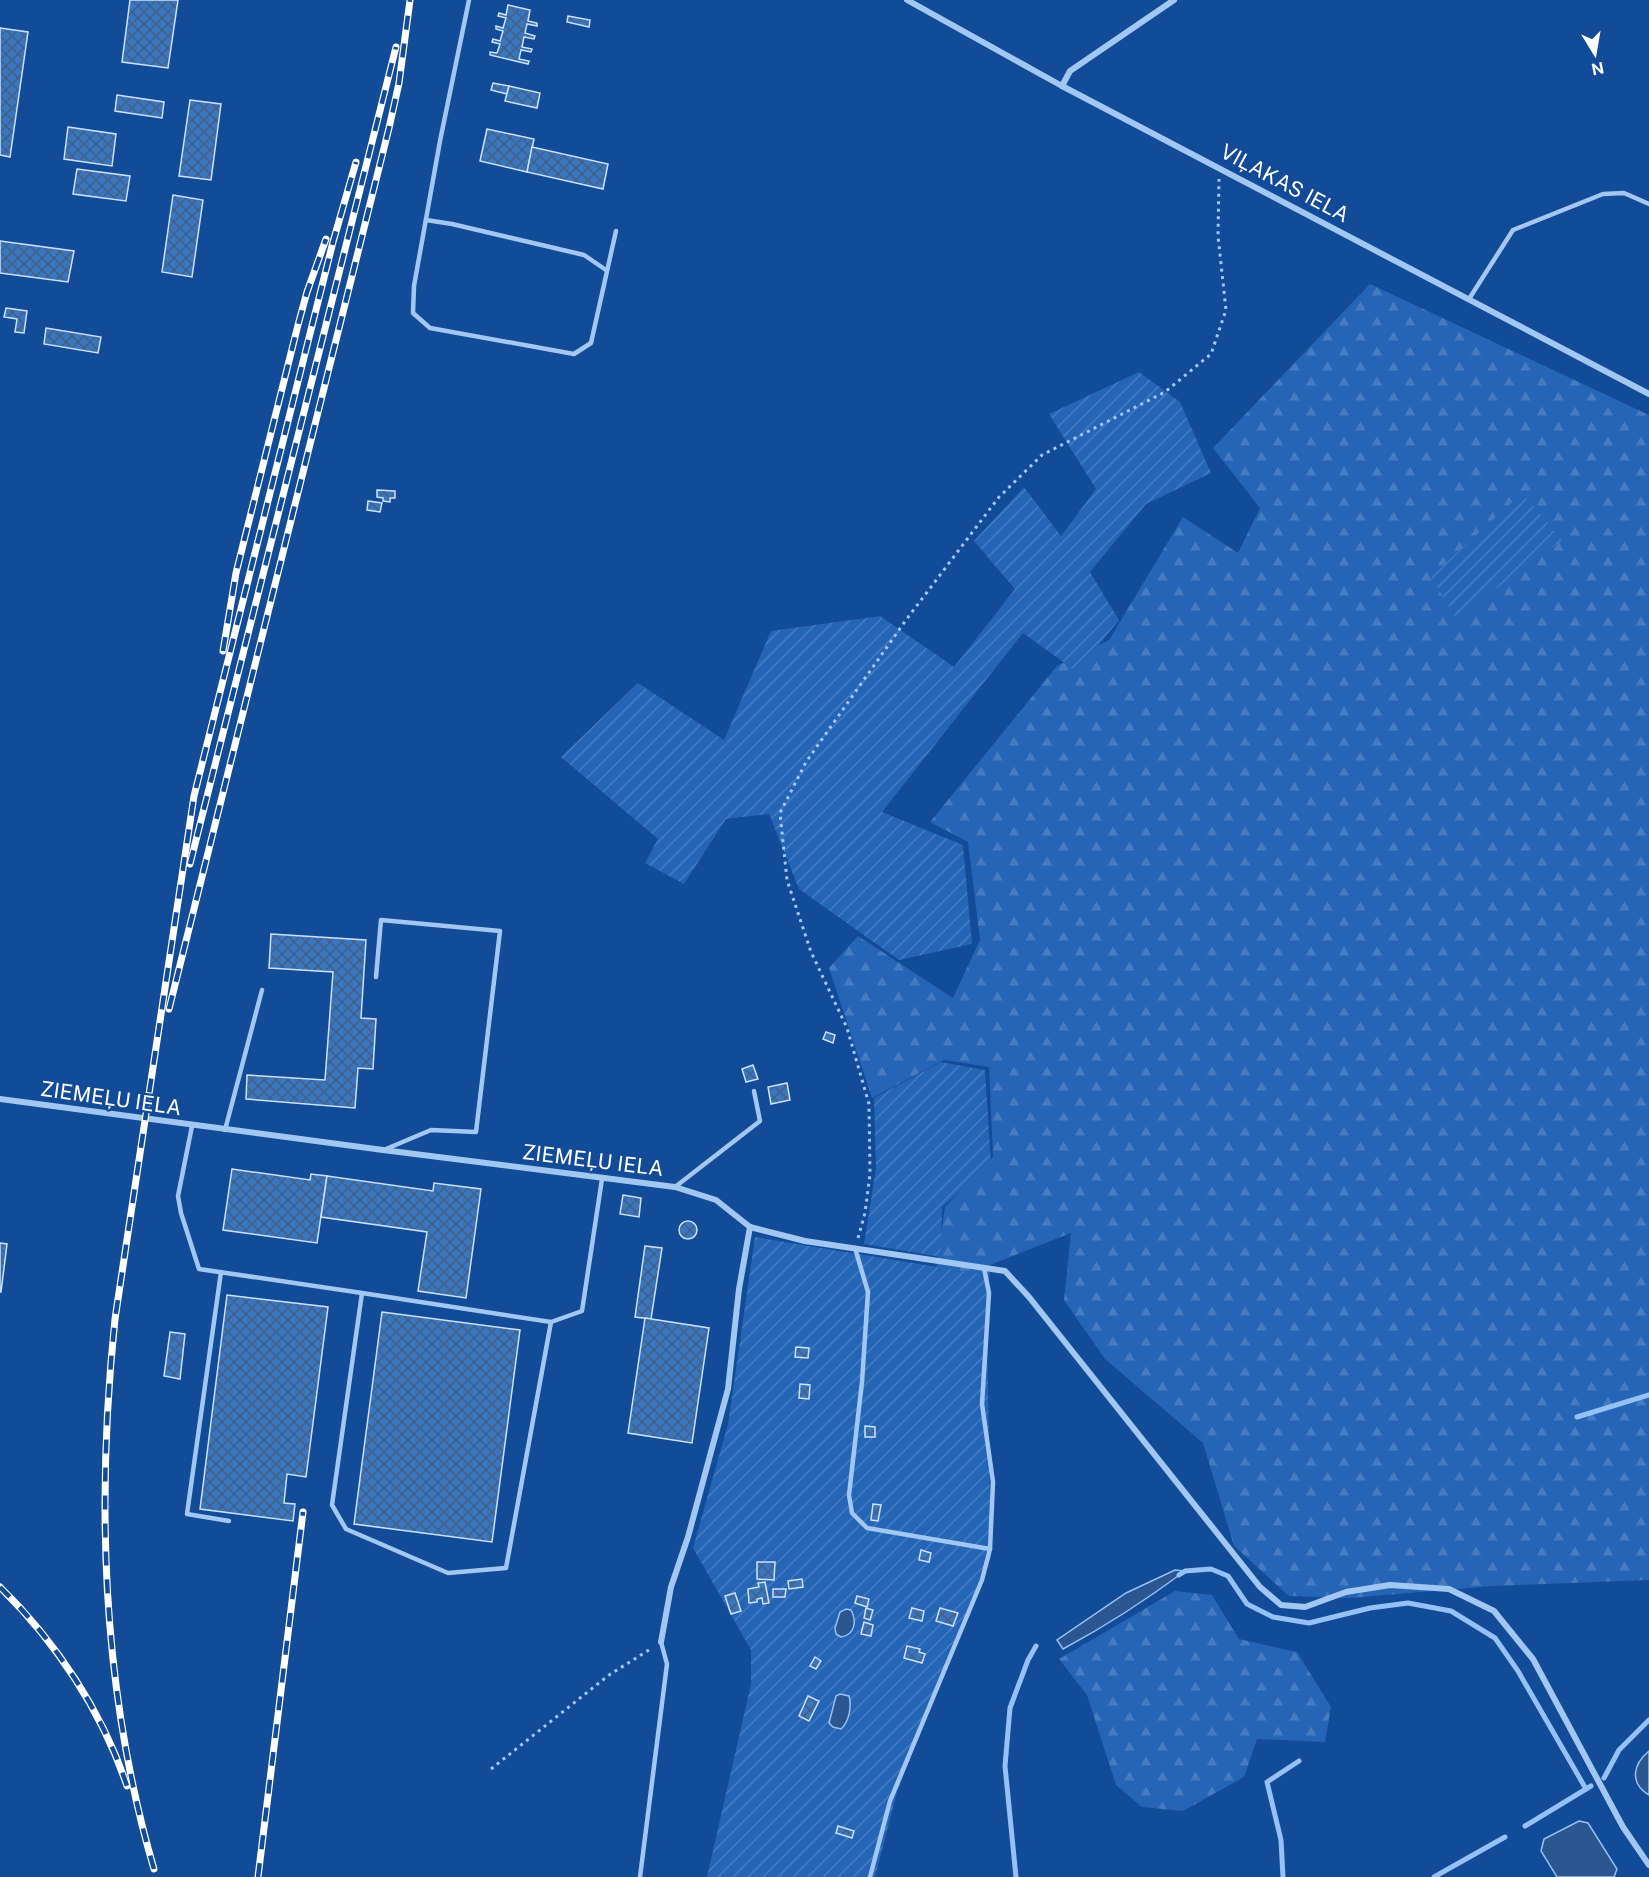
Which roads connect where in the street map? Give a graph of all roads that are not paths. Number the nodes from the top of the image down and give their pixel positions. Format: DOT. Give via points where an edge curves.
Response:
graph roads {
  1 [pos="469,0"];
  2 [pos="907,0"];
  3 [pos="1174,0"];
  4 [pos="1062,86"];
  5 [pos="1649,204"];
  6 [pos="426,220"];
  7 [pos="616,231"];
  8 [pos="606,270"];
  9 [pos="1469,299"];
  10 [pos="1649,394"];
  11 [pos="376,977"];
  12 [pos="262,990"];
  13 [pos="754,1091"];
  14 [pos="0,1099"];
  15 [pos="192,1125"];
  16 [pos="225,1130"];
  17 [pos="383,1150"];
  18 [pos="602,1179"];
  19 [pos="675,1187"];
  20 [pos="750,1227"];
  21 [pos="855,1248"];
  22 [pos="984,1268"];
  23 [pos="221,1272"];
  24 [pos="362,1293"];
  25 [pos="551,1322"];
  26 [pos="229,1521"];
  27 [pos="990,1549"];
  28 [pos="661,1642"];
  29 [pos="1649,1864"];
  30 [pos="640,1877"];
  31 [pos="870,1877"];
  1 -- 6 [label="lane"];
  2 -- 4 [label="street, VIĻAKAS IELA"];
  3 -- 4 [label="street" via="1070,71"];
  4 -- 9 [label="street, VIĻAKAS IELA"];
  5 -- 9 [label="lane" via="1624,193 1603,194 1513,230"];
  6 -- 8 [label="lane" via="584,255"];
  6 -- 8 [label="lane" via="413,313 430,328 574,354 591,343"];
  7 -- 8 [label="lane"];
  9 -- 10 [label="street, VIĻAKAS IELA"];
  11 -- 17 [label="lane" via="381,920 500,931 476,1132 431,1130"];
  12 -- 16 [label="lane"];
  13 -- 19 [label="lane" via="760,1121"];
  14 -- 15 [label="street, ZIEMEĻU IELA"];
  15 -- 16 [label="street, ZIEMEĻU IELA"];
  15 -- 23 [label="lane" via="178,1196 181,1213 199,1269"];
  16 -- 17 [label="street, ZIEMEĻU IELA"];
  17 -- 18 [label="street, ZIEMEĻU IELA"];
  18 -- 19 [label="street, ZIEMEĻU IELA"];
  18 -- 25 [label="lane" via="582,1311"];
  19 -- 20 [label="street, ZIEMEĻU IELA" via="716,1200"];
  20 -- 21 [label="street"];
  20 -- 28 [label="street" via="728,1389 671,1587"];
  21 -- 22 [label="street"];
  21 -- 27 [label="lane" via="868,1292 849,1495 852,1513 867,1528"];
  22 -- 27 [label="lane" via="989,1293 982,1404 993,1482"];
  22 -- 29 [label="street" via="1005,1271 1029,1297 1260,1587 1281,1605 1305,1606 1346,1592 1390,1585 1449,1589 1494,1611 1533,1659 1623,1827"];
  23 -- 24 [label="lane"];
  23 -- 26 [label="lane" via="187,1514"];
  24 -- 25 [label="lane"];
  24 -- 25 [label="lane" via="332,1505 346,1529 448,1573 506,1568"];
  27 -- 31 [label="lane" via="982,1580 890,1801"];
  28 -- 30 [label="lane" via="667,1664"];
}
